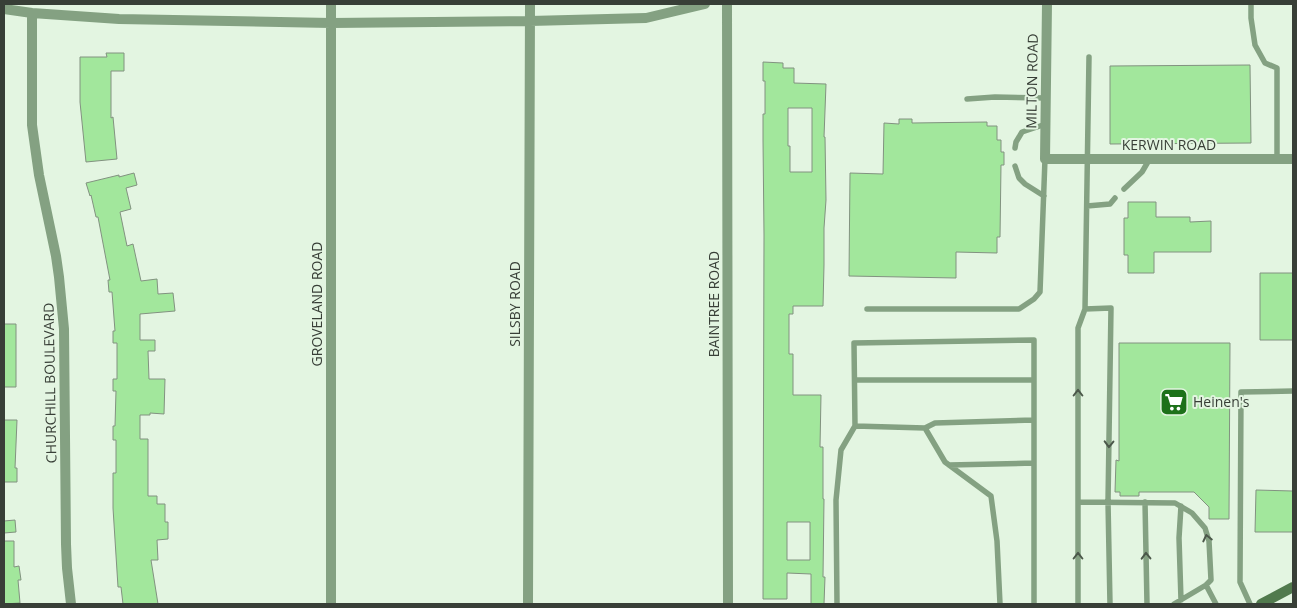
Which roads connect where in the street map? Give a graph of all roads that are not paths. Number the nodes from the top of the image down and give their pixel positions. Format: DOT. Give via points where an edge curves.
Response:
graph roads {
  1 [pos="331,4"];
  2 [pos="530,4"];
  3 [pos="706,4"];
  4 [pos="727,4"];
  5 [pos="1047,4"];
  6 [pos="1251,4"];
  7 [pos="4,9"];
  8 [pos="32,12"];
  9 [pos="530,21"];
  10 [pos="331,23"];
  11 [pos="1089,57"];
  12 [pos="1046,98"];
  13 [pos="967,99"];
  14 [pos="1046,124"];
  15 [pos="1015,148"];
  16 [pos="1045,159"];
  17 [pos="1087,159"];
  18 [pos="1277,159"];
  19 [pos="1293,159"];
  20 [pos="1148,160"];
  21 [pos="1015,166"];
  22 [pos="1124,190"];
  23 [pos="1044,196"];
  24 [pos="1116,198"];
  25 [pos="1087,206"];
  26 [pos="867,309"];
  27 [pos="1086,309"];
  28 [pos="856,380"];
  29 [pos="1034,380"];
  30 [pos="1293,391"];
  31 [pos="1034,420"];
  32 [pos="855,426"];
  33 [pos="925,428"];
  34 [pos="1034,464"];
  35 [pos="949,465"];
  36 [pos="1078,502"];
  37 [pos="1108,502"];
  38 [pos="1145,502"];
  39 [pos="1181,506"];
  40 [pos="1206,585"];
  41 [pos="1292,589"];
  42 [pos="1181,600"];
  43 [pos="1000,602"];
  44 [pos="1266,603"];
  45 [pos="71,604"];
  46 [pos="331,604"];
  47 [pos="528,604"];
  48 [pos="728,604"];
  49 [pos="837,604"];
  50 [pos="1034,604"];
  51 [pos="1078,604"];
  52 [pos="1110,604"];
  53 [pos="1147,604"];
  54 [pos="1174,604"];
  55 [pos="1216,604"];
  56 [pos="1250,604"];
  1 -- 10 [label="street, GROVELAND ROAD"];
  2 -- 9 [label="street, SILSBY ROAD"];
  3 -- 9 [label="street" via="646,18"];
  4 -- 48 [label="street, BAINTREE ROAD"];
  5 -- 12 [label="street, MILTON ROAD"];
  6 -- 18 [label="lane" via="1255,45 1265,63 1277,68"];
  7 -- 8 [label="street"];
  8 -- 10 [label="street" via="119,19"];
  8 -- 45 [label="street, CHURCHILL BOULEVARD" via="32,125 38,175 58,270 64,329 66,544"];
  9 -- 10 [label="street"];
  9 -- 47 [label="street, SILSBY ROAD"];
  10 -- 46 [label="street, GROVELAND ROAD"];
  11 -- 17 [label="lane"];
  12 -- 13 [label="lane"];
  12 -- 14 [label="street, MILTON ROAD"];
  14 -- 15 [label="lane" via="1022,132"];
  14 -- 16 [label="street, MILTON ROAD"];
  16 -- 17 [label="street, KERWIN ROAD"];
  16 -- 23 [label="lane"];
  17 -- 20 [label="street, KERWIN ROAD"];
  17 -- 25 [label="lane"];
  18 -- 19 [label="street, KERWIN ROAD"];
  18 -- 20 [label="street, KERWIN ROAD"];
  20 -- 22 [label="lane" via="1142,172"];
  21 -- 23 [label="lane" via="1019,178"];
  23 -- 26 [label="lane" via="1040,292 1019,309"];
  24 -- 25 [label="lane" via="1110,204"];
  25 -- 27 [label="lane"];
  36 -- 27 [label="lane, one-way" via="1078,328"];
  27 -- 37 [label="lane, one-way" via="1111,308"];
  28 -- 29 [label="lane"];
  28 -- 29 [label="lane" via="854,343 1034,340"];
  28 -- 32 [label="lane"];
  29 -- 31 [label="lane"];
  30 -- 56 [label="lane" via="1241,392 1240,582"];
  31 -- 33 [label="lane" via="935,423"];
  31 -- 34 [label="lane"];
  32 -- 33 [label="lane"];
  32 -- 49 [label="lane" via="841,450 836,500"];
  33 -- 35 [label="lane"];
  34 -- 35 [label="lane"];
  34 -- 50 [label="lane"];
  35 -- 43 [label="lane" via="991,496"];
  36 -- 37 [label="lane"];
  51 -- 36 [label="lane, one-way"];
  37 -- 38 [label="lane"];
  37 -- 52 [label="lane"];
  38 -- 39 [label="lane"];
  53 -- 38 [label="lane, one-way"];
  40 -- 39 [label="lane, one-way" via="1211,580 1211,559 1205,528"];
  39 -- 42 [label="lane"];
  40 -- 42 [label="lane"];
  40 -- 55 [label="lane"];
  41 -- 44 [label="main road"];
  42 -- 54 [label="lane"];
}
